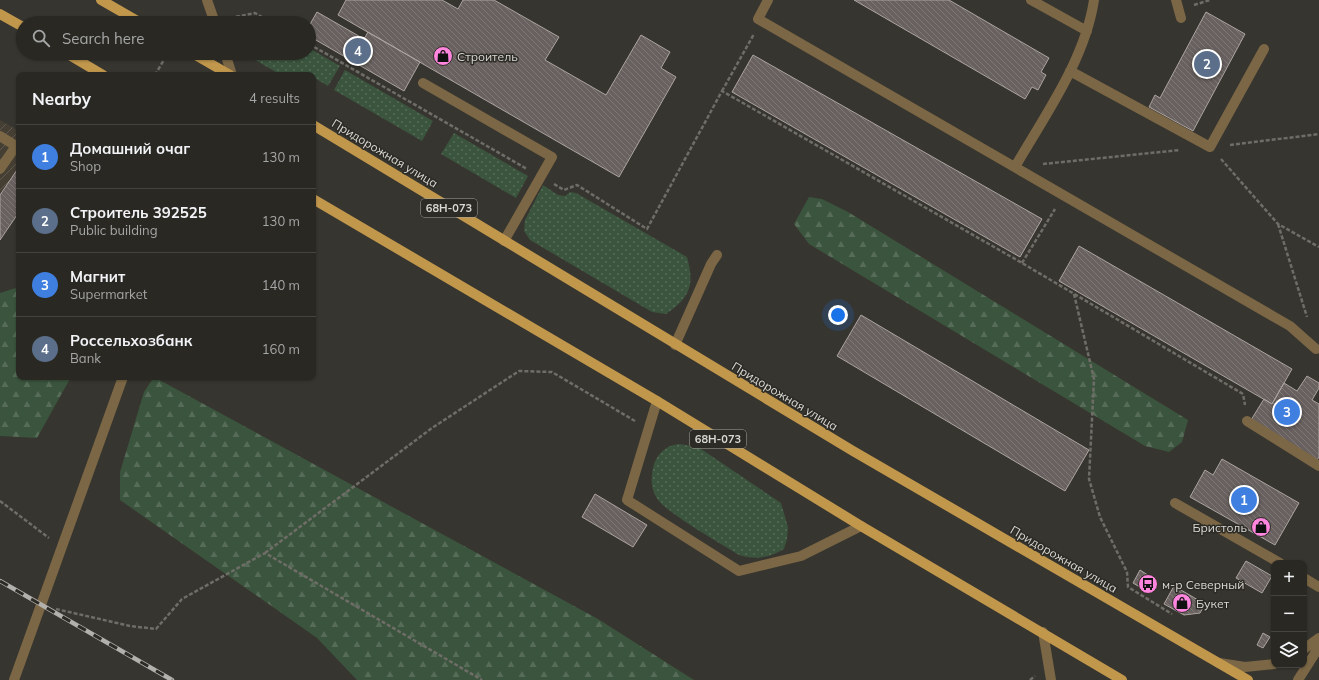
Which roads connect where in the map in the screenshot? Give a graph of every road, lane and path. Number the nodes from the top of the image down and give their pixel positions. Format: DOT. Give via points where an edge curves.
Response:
graph roads {
  1 [pos="101,0"];
  2 [pos="207,0"];
  3 [pos="768,0"];
  4 [pos="1031,0"];
  5 [pos="1094,0"];
  6 [pos="1176,0"];
  7 [pos="255,13"];
  8 [pos="0,14"];
  9 [pos="129,16"];
  10 [pos="213,16"];
  11 [pos="260,16"];
  12 [pos="1181,18"];
  13 [pos="761,21"];
  14 [pos="16,24"];
  15 [pos="1087,31"];
  16 [pos="316,48"];
  17 [pos="1264,49"];
  18 [pos="78,60"];
  19 [pos="164,60"];
  20 [pos="204,60"];
  21 [pos="226,60"];
  22 [pos="1070,71"];
  23 [pos="98,72"];
  24 [pos="156,72"];
  25 [pos="226,72"];
  26 [pos="230,72"];
  27 [pos="423,84"];
  28 [pos="722,92"];
  29 [pos="316,127"];
  30 [pos="1319,134"];
  31 [pos="0,136"];
  32 [pos="1210,147"];
  33 [pos="1015,167"];
  34 [pos="0,169"];
  35 [pos="541,177"];
  36 [pos="1063,195"];
  37 [pos="316,201"];
  38 [pos="1278,224"];
  39 [pos="504,241"];
  40 [pos="1319,247"];
  41 [pos="718,255"];
  42 [pos="1022,263"];
  43 [pos="1074,294"];
  44 [pos="1307,320"];
  45 [pos="675,345"];
  46 [pos="1318,348"];
  47 [pos="122,380"];
  48 [pos="657,401"];
  49 [pos="1246,421"];
  50 [pos="648,430"];
  51 [pos="1319,466"];
  52 [pos="0,500"];
  53 [pos="1175,503"];
  54 [pos="861,526"];
  55 [pos="63,546"];
  56 [pos="265,553"];
  57 [pos="1275,560"];
  58 [pos="1307,580"];
  59 [pos="1319,587"];
  60 [pos="42,605"];
  61 [pos="1174,616"];
  62 [pos="1043,632"];
  63 [pos="1319,638"];
  64 [pos="1319,646"];
  65 [pos="1307,647"];
  66 [pos="1219,663"];
  67 [pos="1271,664"];
  68 [pos="14,680"];
  69 [pos="482,680"];
  70 [pos="1052,680"];
  71 [pos="1122,680"];
  72 [pos="1248,680"];
  73 [pos="1298,680"];
  1 -- 9 [label="main road"];
  2 -- 10 [label="street"];
  3 -- 13 [label="street" via="758,19"];
  4 -- 15 [label="street"];
  5 -- 15 [label="street"];
  6 -- 12 [label="street"];
  7 -- 11 [label="path"];
  8 -- 14 [label="main road"];
  13 -- 28 [label="path"];
  13 -- 33 [label="street"];
  15 -- 22 [label="street"];
  16 -- 35 [label="path"];
  17 -- 32 [label="street"];
  18 -- 23 [label="main road"];
  19 -- 24 [label="path"];
  20 -- 25 [label="main road"];
  21 -- 26 [label="street"];
  22 -- 32 [label="street"];
  22 -- 33 [label="street"];
  27 -- 35 [label="street" via="552,157"];
  28 -- 35 [label="path" via="647,229 577,185 564,190"];
  28 -- 42 [label="path"];
  29 -- 39 [label="main road, Придорожная улица / 68Н-073"];
  30 -- 32 [label="path"];
  31 -- 34 [label="street" via="16,146"];
  32 -- 33 [label="path"];
  32 -- 38 [label="path"];
  33 -- 36 [label="street"];
  35 -- 39 [label="street"];
  36 -- 42 [label="path"];
  36 -- 46 [label="street" via="1290,326"];
  37 -- 48 [label="main road, 68Н-073"];
  38 -- 40 [label="path"];
  38 -- 44 [label="path"];
  39 -- 45 [label="main road, Придорожная улица / 68Н-073"];
  41 -- 45 [label="street" via="711,264"];
  42 -- 43 [label="path"];
  43 -- 49 [label="path" via="1243,394"];
  43 -- 61 [label="path" via="1094,379 1089,479 1100,517 1127,572 1128,587"];
  45 -- 66 [label="main road, Придорожная улица / 68Н-073"];
  47 -- 55 [label="street"];
  48 -- 50 [label="street"];
  48 -- 54 [label="main road, 68Н-073"];
  49 -- 51 [label="street"];
  50 -- 54 [label="street" via="627,500 739,571 801,556"];
  50 -- 56 [label="path" via="552,372 519,371 432,428"];
  52 -- 55 [label="path" via="43,534"];
  53 -- 57 [label="street"];
  54 -- 62 [label="main road, 68Н-073"];
  55 -- 60 [label="street"];
  56 -- 60 [label="path" via="182,599 156,629 130,626"];
  56 -- 69 [label="path"];
  58 -- 59 [label="street"];
  60 -- 68 [label="street"];
  62 -- 70 [label="street"];
  62 -- 71 [label="main road, 68Н-073"];
  63 -- 65 [label="street"];
  64 -- 73 [label="street"];
  66 -- 67 [label="street" via="1245,667"];
  66 -- 72 [label="main road, Придорожная улица / 68Н-073"];
}
